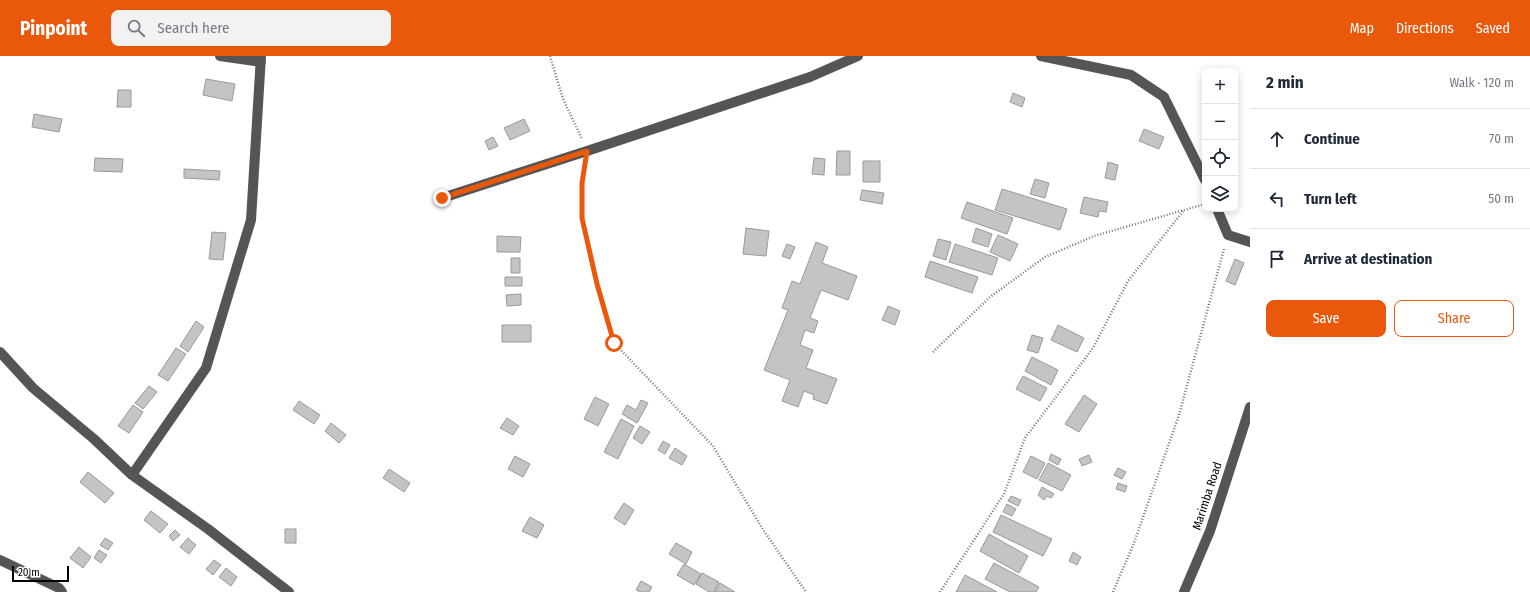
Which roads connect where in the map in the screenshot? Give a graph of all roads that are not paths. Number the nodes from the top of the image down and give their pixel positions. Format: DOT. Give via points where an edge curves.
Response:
graph roads {
  1 [pos="220,56"];
  2 [pos="858,56"];
  3 [pos="1041,56"];
  4 [pos="261,59"];
  5 [pos="1203,176"];
  6 [pos="442,198"];
  7 [pos="1219,212"];
  8 [pos="1250,242"];
  9 [pos="1,358"];
  10 [pos="1250,407"];
  11 [pos="132,475"];
  12 [pos="0,560"];
  13 [pos="62,592"];
  14 [pos="289,592"];
  15 [pos="1184,592"];
  1 -- 4 [label="street"];
  2 -- 6 [label="street" via="810,77"];
  3 -- 5 [label="street" via="1130,75 1164,97"];
  4 -- 11 [label="street" via="251,220 206,368"];
  7 -- 8 [label="street" via="1228,235"];
  9 -- 11 [label="street"];
  10 -- 15 [label="street, Marimba Road" via="1210,532"];
  11 -- 14 [label="street" via="208,529"];
  12 -- 13 [label="street" via="59,588"];
}
